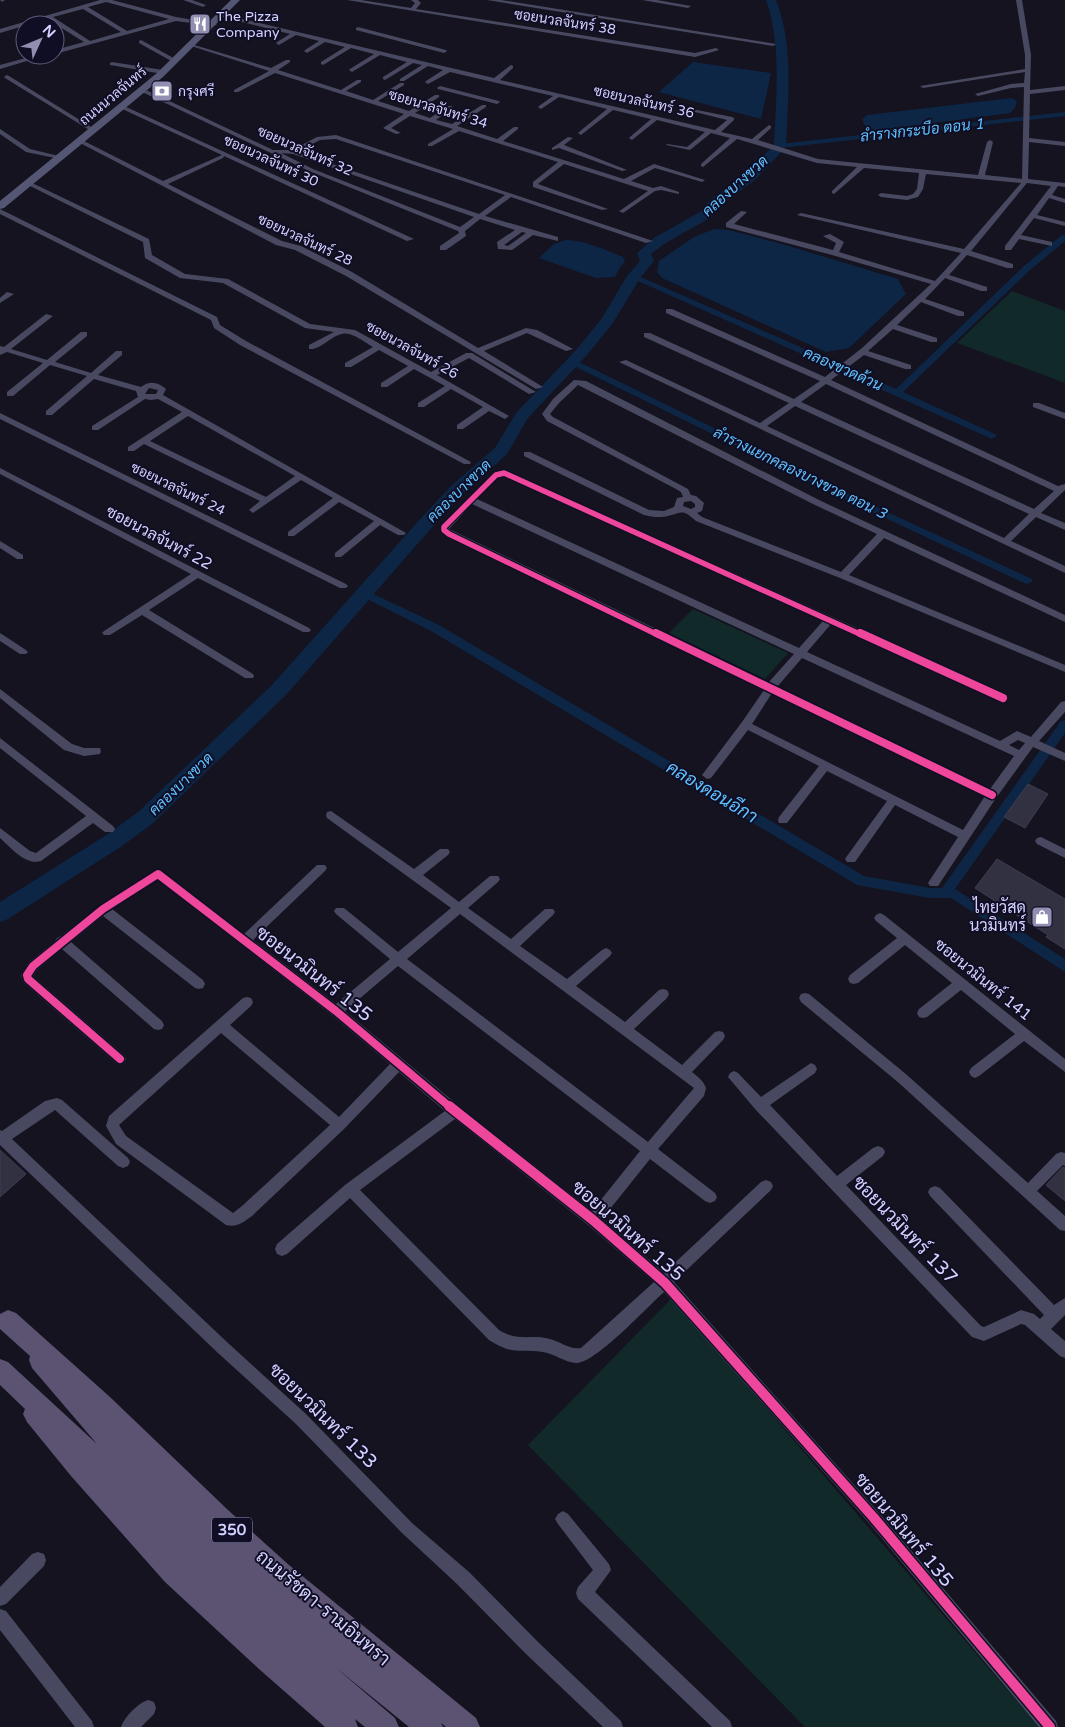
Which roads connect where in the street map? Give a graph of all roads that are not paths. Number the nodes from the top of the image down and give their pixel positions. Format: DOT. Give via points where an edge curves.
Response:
graph roads {
  1 [pos="106,0"];
  2 [pos="186,0"];
  3 [pos="236,0"];
  4 [pos="350,0"];
  5 [pos="414,0"];
  6 [pos="490,0"];
  7 [pos="645,0"];
  8 [pos="1020,0"];
  9 [pos="691,3"];
  10 [pos="203,5"];
  11 [pos="84,7"];
  12 [pos="412,10"];
  13 [pos="55,15"];
  14 [pos="222,16"];
  15 [pos="176,19"];
  16 [pos="214,24"];
  17 [pos="15,26"];
  18 [pos="12,27"];
  19 [pos="65,28"];
  20 [pos="15,29"];
  21 [pos="358,29"];
  22 [pos="730,30"];
  23 [pos="0,31"];
  24 [pos="127,33"];
  25 [pos="296,33"];
  26 [pos="384,36"];
  27 [pos="724,39"];
  28 [pos="324,40"];
  29 [pos="378,40"];
  30 [pos="141,42"];
  31 [pos="89,43"];
  32 [pos="280,43"];
  33 [pos="419,44"];
  34 [pos="773,44"];
  35 [pos="193,45"];
  36 [pos="372,45"];
  37 [pos="351,46"];
  38 [pos="65,49"];
  39 [pos="412,49"];
  40 [pos="366,50"];
  41 [pos="716,50"];
  42 [pos="307,51"];
  43 [pos="444,51"];
  44 [pos="379,53"];
  45 [pos="406,54"];
  46 [pos="399,58"];
  47 [pos="288,60"];
  48 [pos="15,61"];
  49 [pos="175,61"];
  50 [pos="412,61"];
  51 [pos="323,63"];
  52 [pos="112,64"];
  53 [pos="426,65"];
  54 [pos="0,67"];
  55 [pos="511,67"];
  56 [pos="274,70"];
  57 [pos="352,70"];
  58 [pos="448,70"];
  59 [pos="1028,70"];
  60 [pos="163,72"];
  61 [pos="7,77"];
  62 [pos="385,78"];
  63 [pos="491,80"];
  64 [pos="359,81"];
  65 [pos="428,82"];
  66 [pos="480,84"];
  67 [pos="1028,85"];
  68 [pos="923,86"];
  69 [pos="440,88"];
  70 [pos="1065,88"];
  71 [pos="473,89"];
  72 [pos="142,90"];
  73 [pos="236,91"];
  74 [pos="341,92"];
  75 [pos="1027,92"];
  76 [pos="466,94"];
  77 [pos="978,94"];
  78 [pos="437,96"];
  79 [pos="557,96"];
  80 [pos="373,102"];
  81 [pos="497,102"];
  82 [pos="484,106"];
  83 [pos="122,107"];
  84 [pos="450,107"];
  85 [pos="613,107"];
  86 [pos="541,108"];
  87 [pos="689,109"];
  88 [pos="411,114"];
  89 [pos="738,114"];
  90 [pos="656,118"];
  91 [pos="732,119"];
  92 [pos="431,120"];
  93 [pos="769,127"];
  94 [pos="455,128"];
  95 [pos="516,128"];
  96 [pos="93,130"];
  97 [pos="0,131"];
  98 [pos="714,132"];
  99 [pos="398,133"];
  100 [pos="581,133"];
  101 [pos="735,137"];
  102 [pos="570,138"];
  103 [pos="632,138"];
  104 [pos="1025,139"];
  105 [pos="80,141"];
  106 [pos="498,141"];
  107 [pos="754,141"];
  108 [pos="990,142"];
  109 [pos="1065,144"];
  110 [pos="430,145"];
  111 [pos="669,145"];
  112 [pos="559,146"];
  113 [pos="274,151"];
  114 [pos="293,152"];
  115 [pos="545,155"];
  116 [pos="60,157"];
  117 [pos="221,157"];
  118 [pos="564,161"];
  119 [pos="606,164"];
  120 [pos="703,165"];
  121 [pos="863,165"];
  122 [pos="624,170"];
  123 [pos="595,171"];
  124 [pos="923,171"];
  125 [pos="358,176"];
  126 [pos="981,177"];
  127 [pos="702,180"];
  128 [pos="625,181"];
  129 [pos="1024,182"];
  130 [pos="28,183"];
  131 [pos="162,184"];
  132 [pos="1056,184"];
  133 [pos="348,185"];
  134 [pos="1065,185"];
  135 [pos="654,190"];
  136 [pos="834,192"];
  137 [pos="677,193"];
  138 [pos="510,195"];
  139 [pos="881,195"];
  140 [pos="1048,196"];
  141 [pos="1065,201"];
  142 [pos="0,206"];
  143 [pos="604,208"];
  144 [pos="0,211"];
  145 [pos="622,211"];
  146 [pos="743,212"];
  147 [pos="801,215"];
  148 [pos="1033,216"];
  149 [pos="480,217"];
  150 [pos="1065,224"];
  151 [pos="522,228"];
  152 [pos="461,230"];
  153 [pos="532,232"];
  154 [pos="827,236"];
  155 [pos="1017,236"];
  156 [pos="410,239"];
  157 [pos="555,240"];
  158 [pos="650,241"];
  159 [pos="1049,244"];
  160 [pos="443,248"];
  161 [pos="1008,248"];
  162 [pos="966,252"];
  163 [pos="835,253"];
  164 [pos="1010,266"];
  165 [pos="944,275"];
  166 [pos="935,283"];
  167 [pos="984,289"];
  168 [pos="10,294"];
  169 [pos="919,299"];
  170 [pos="0,301"];
  171 [pos="669,310"];
  172 [pos="961,314"];
  173 [pos="48,316"];
  174 [pos="892,326"];
  175 [pos="344,330"];
  176 [pos="84,334"];
  177 [pos="647,335"];
  178 [pos="934,340"];
  179 [pos="312,347"];
  180 [pos="379,347"];
  181 [pos="569,349"];
  182 [pos="2,351"];
  183 [pos="478,351"];
  184 [pos="864,352"];
  185 [pos="119,353"];
  186 [pos="50,362"];
  187 [pos="623,362"];
  188 [pos="348,365"];
  189 [pos="413,366"];
  190 [pos="908,367"];
  191 [pos="94,376"];
  192 [pos="431,376"];
  193 [pos="824,380"];
  194 [pos="384,385"];
  195 [pos="450,386"];
  196 [pos="10,394"];
  197 [pos="142,394"];
  198 [pos="159,396"];
  199 [pos="794,403"];
  200 [pos="1036,404"];
  201 [pos="421,405"];
  202 [pos="489,406"];
  203 [pos="188,412"];
  204 [pos="49,414"];
  205 [pos="0,416"];
  206 [pos="505,416"];
  207 [pos="1065,416"];
  208 [pos="460,427"];
  209 [pos="760,427"];
  210 [pos="94,428"];
  211 [pos="144,441"];
  212 [pos="131,449"];
  213 [pos="528,454"];
  214 [pos="467,462"];
  215 [pos="0,472"];
  216 [pos="300,476"];
  217 [pos="1062,487"];
  218 [pos="339,498"];
  219 [pos="688,498"];
  220 [pos="266,500"];
  221 [pos="471,500"];
  222 [pos="679,508"];
  223 [pos="253,510"];
  224 [pos="691,512"];
  225 [pos="1036,514"];
  226 [pos="380,521"];
  227 [pos="1065,527"];
  228 [pos="401,533"];
  229 [pos="291,534"];
  230 [pos="882,534"];
  231 [pos="1005,542"];
  232 [pos="0,544"];
  233 [pos="338,555"];
  234 [pos="20,557"];
  235 [pos="1065,570"];
  236 [pos="196,575"];
  237 [pos="843,576"];
  238 [pos="344,586"];
  239 [pos="141,610"];
  240 [pos="830,619"];
  241 [pos="1065,619"];
  242 [pos="306,630"];
  243 [pos="107,633"];
  244 [pos="0,636"];
  245 [pos="23,652"];
  246 [pos="800,652"];
  247 [pos="1065,670"];
  248 [pos="249,676"];
  249 [pos="770,688"];
  250 [pos="0,694"];
  251 [pos="1003,698"];
  252 [pos="1065,705"];
  253 [pos="746,725"];
  254 [pos="0,742"];
  255 [pos="1031,742"];
  256 [pos="1002,745"];
  257 [pos="96,751"];
  258 [pos="1021,755"];
  259 [pos="1065,757"];
  260 [pos="825,766"];
  261 [pos="707,775"];
  262 [pos="992,795"];
  263 [pos="893,800"];
  264 [pos="331,815"];
  265 [pos="93,817"];
  266 [pos="783,820"];
  267 [pos="109,829"];
  268 [pos="0,832"];
  269 [pos="964,835"];
  270 [pos="1042,841"];
  271 [pos="444,852"];
  272 [pos="1065,854"];
  273 [pos="851,859"];
  274 [pos="321,868"];
  275 [pos="414,876"];
  276 [pos="494,879"];
  277 [pos="934,883"];
  278 [pos="102,909"];
  279 [pos="458,909"];
  280 [pos="340,911"];
  281 [pos="550,912"];
  282 [pos="880,918"];
  283 [pos="905,938"];
  284 [pos="245,940"];
  285 [pos="61,941"];
  286 [pos="511,947"];
  287 [pos="606,953"];
  288 [pos="399,960"];
  289 [pos="854,979"];
  290 [pos="960,982"];
  291 [pos="199,984"];
  292 [pos="567,986"];
  293 [pos="663,994"];
  294 [pos="806,998"];
  295 [pos="247,1002"];
  296 [pos="336,1011"];
  297 [pos="923,1013"];
  298 [pos="158,1025"];
  299 [pos="222,1026"];
  300 [pos="626,1029"];
  301 [pos="1024,1034"];
  302 [pos="719,1036"];
  303 [pos="120,1060"];
  304 [pos="399,1063"];
  305 [pos="1065,1066"];
  306 [pos="811,1069"];
  307 [pos="683,1072"];
  308 [pos="975,1072"];
  309 [pos="734,1077"];
  310 [pos="760,1105"];
  311 [pos="455,1111"];
  312 [pos="339,1125"];
  313 [pos="1,1137"];
  314 [pos="649,1150"];
  315 [pos="878,1152"];
  316 [pos="1065,1160"];
  317 [pos="123,1162"];
  318 [pos="836,1185"];
  319 [pos="766,1186"];
  320 [pos="350,1190"];
  321 [pos="936,1192"];
  322 [pos="1028,1192"];
  323 [pos="710,1197"];
  324 [pos="593,1220"];
  325 [pos="1065,1225"];
  326 [pos="282,1249"];
  327 [pos="665,1283"];
  328 [pos="1065,1305"];
  329 [pos="1054,1315"];
  330 [pos="4,1317"];
  331 [pos="1040,1329"];
  332 [pos="1065,1351"];
  333 [pos="0,1370"];
  334 [pos="563,1519"];
  335 [pos="38,1560"];
  336 [pos="0,1598"];
  337 [pos="0,1618"];
  338 [pos="294,1634"];
  339 [pos="148,1708"];
  340 [pos="86,1727"];
  341 [pos="129,1727"];
  342 [pos="346,1727"];
  343 [pos="386,1727"];
  344 [pos="430,1727"];
  345 [pos="467,1727"];
  346 [pos="615,1727"];
  347 [pos="724,1727"];
  348 [pos="1050,1727"];
  1 -- 11 [label="street"];
  1 -- 15 [label="street"];
  2 -- 10 [label="street"];
  3 -- 14 [label="main road, ถนนนวลจันทร์"];
  4 -- 12 [label="street, ซอยนวลจันทร์ 38"];
  5 -- 12 [label="street" via="418,3"];
  6 -- 27 [label="street"];
  7 -- 9 [label="street"];
  8 -- 59 [label="street"];
  11 -- 13 [label="street"];
  11 -- 24 [label="street"];
  12 -- 41 [label="street, ซอยนวลจันทร์ 38" via="695,55"];
  14 -- 16 [label="main road, ถนนนวลจันทร์"];
  14 -- 25 [label="street, ซอยนวลจันทร์ 36"];
  15 -- 16 [label="street"];
  15 -- 24 [label="street"];
  16 -- 35 [label="main road, ถนนนวลจันทร์"];
  17 -- 18 [label="street"];
  18 -- 20 [label="street"];
  18 -- 23 [label="street"];
  19 -- 31 [label="street"];
  21 -- 26 [label="street"];
  22 -- 27 [label="street"];
  24 -- 31 [label="street"];
  25 -- 28 [label="street, ซอยนวลจันทร์ 36"];
  25 -- 32 [label="street"];
  26 -- 29 [label="street"];
  26 -- 33 [label="street"];
  27 -- 34 [label="street"];
  28 -- 37 [label="street, ซอยนวลจันทร์ 36"];
  28 -- 42 [label="street"];
  30 -- 49 [label="street"];
  31 -- 38 [label="street"];
  33 -- 39 [label="street"];
  33 -- 43 [label="street"];
  35 -- 49 [label="main road, ถนนนวลจันทร์"];
  35 -- 56 [label="street, ซอยนวลจันทร์ 34"];
  36 -- 40 [label="street"];
  37 -- 40 [label="street, ซอยนวลจันทร์ 36"];
  37 -- 51 [label="street"];
  40 -- 44 [label="street, ซอยนวลจันทร์ 36"];
  44 -- 46 [label="street, ซอยนวลจันทร์ 36"];
  44 -- 57 [label="street"];
  45 -- 46 [label="street"];
  46 -- 50 [label="street, ซอยนวลจันทร์ 36"];
  47 -- 56 [label="street"];
  48 -- 54 [label="street"];
  49 -- 60 [label="main road, ถนนนวลจันทร์"];
  50 -- 53 [label="street, ซอยนวลจันทร์ 36"];
  50 -- 62 [label="street"];
  52 -- 60 [label="street"];
  53 -- 58 [label="street, ซอยนวลจันทร์ 36"];
  53 -- 80 [label="street"];
  55 -- 63 [label="street"];
  56 -- 73 [label="street"];
  56 -- 74 [label="street, ซอยนวลจันทร์ 34"];
  58 -- 63 [label="street, ซอยนวลจันทร์ 36"];
  58 -- 65 [label="street"];
  59 -- 67 [label="street"];
  59 -- 68 [label="street"];
  60 -- 72 [label="main road, ถนนนวลจันทร์"];
  61 -- 96 [label="street"];
  63 -- 66 [label="street"];
  63 -- 79 [label="street, ซอยนวลจันทร์ 36"];
  64 -- 74 [label="street"];
  67 -- 75 [label="street"];
  67 -- 77 [label="street"];
  69 -- 76 [label="street"];
  70 -- 75 [label="street"];
  71 -- 76 [label="street"];
  72 -- 83 [label="main road, ถนนนวลจันทร์"];
  72 -- 113 [label="street, ซอยนวลจันทร์ 32"];
  74 -- 80 [label="street, ซอยนวลจันทร์ 34"];
  75 -- 104 [label="street"];
  76 -- 81 [label="street"];
  78 -- 88 [label="street"];
  79 -- 85 [label="street, ซอยนวลจันทร์ 36"];
  79 -- 86 [label="street"];
  80 -- 88 [label="street, ซอยนวลจันทร์ 34"];
  82 -- 94 [label="street"];
  83 -- 96 [label="main road, ถนนนวลจันทร์"];
  83 -- 156 [label="street, ซอยนวลจันทร์ 30"];
  84 -- 92 [label="street"];
  85 -- 90 [label="street, ซอยนวลจันทร์ 36"];
  85 -- 100 [label="street"];
  87 -- 91 [label="street"];
  88 -- 92 [label="street, ซอยนวลจันทร์ 34"];
  88 -- 99 [label="street" via="386,128"];
  89 -- 91 [label="street"];
  90 -- 98 [label="street, ซอยนวลจันทร์ 36"];
  90 -- 103 [label="street"];
  91 -- 98 [label="street"];
  92 -- 94 [label="street, ซอยนวลจันทร์ 34"];
  93 -- 107 [label="street"];
  94 -- 106 [label="street, ซอยนวลจันทร์ 34"];
  94 -- 110 [label="street"];
  95 -- 106 [label="street"];
  96 -- 105 [label="main road, ถนนนวลจันทร์"];
  97 -- 116 [label="street" via="28,151"];
  98 -- 101 [label="street, ซอยนวลจันทร์ 36"];
  98 -- 111 [label="street" via="688,149"];
  101 -- 107 [label="street, ซอยนวลจันทร์ 36"];
  101 -- 120 [label="street"];
  102 -- 112 [label="street"];
  104 -- 109 [label="street"];
  104 -- 129 [label="street"];
  105 -- 116 [label="main road, ถนนนวลจันทร์"];
  105 -- 131 [label="street, ซอยนวลจันทร์ 28"];
  106 -- 115 [label="street, ซอยนวลจันทร์ 34"];
  107 -- 121 [label="street, ซอยนวลจันทร์ 36" via="816,161"];
  108 -- 126 [label="street"];
  112 -- 115 [label="street"];
  112 -- 119 [label="street"];
  113 -- 114 [label="street"];
  113 -- 133 [label="street, ซอยนวลจันทร์ 32"];
  114 -- 125 [label="street"];
  114 -- 138 [label="street" via="319,138 336,137"];
  115 -- 118 [label="street, ซอยนวลจันทร์ 34"];
  116 -- 130 [label="main road, ถนนนวลจันทร์"];
  117 -- 131 [label="street"];
  118 -- 123 [label="street, ซอยนวลจันทร์ 34"];
  118 -- 143 [label="street" via="535,186"];
  119 -- 122 [label="street"];
  119 -- 123 [label="street"];
  121 -- 124 [label="street, ซอยนวลจันทร์ 36"];
  121 -- 136 [label="street"];
  123 -- 128 [label="street, ซอยนวลจันทร์ 34"];
  124 -- 126 [label="street, ซอยนวลจันทร์ 36"];
  124 -- 139 [label="street" via="916,196"];
  125 -- 133 [label="street"];
  125 -- 149 [label="street"];
  126 -- 129 [label="street, ซอยนวลจันทร์ 36"];
  127 -- 128 [label="street" via="654,166"];
  128 -- 135 [label="street, ซอยนวลจันทร์ 34"];
  129 -- 132 [label="street, ซอยนวลจันทร์ 36"];
  129 -- 162 [label="street"];
  130 -- 142 [label="main road, ถนนนวลจันทร์"];
  130 -- 175 [label="street, ซอยนวลจันทร์ 26" via="146,242 148,256 183,276 225,280 308,326"];
  131 -- 183 [label="street, ซอยนวลจันทร์ 28" via="349,274"];
  132 -- 134 [label="street, ซอยนวลจันทร์ 36"];
  132 -- 140 [label="street"];
  133 -- 152 [label="street, ซอยนวลจันทร์ 32"];
  135 -- 137 [label="street, ซอยนวลจันทร์ 34" via="660,188"];
  135 -- 145 [label="street"];
  138 -- 149 [label="street"];
  138 -- 158 [label="street"];
  140 -- 141 [label="street"];
  140 -- 148 [label="street"];
  144 -- 214 [label="street" via="214,319 217,326 243,343"];
  146 -- 163 [label="street" via="729,225"];
  147 -- 162 [label="street"];
  148 -- 150 [label="street"];
  148 -- 155 [label="street"];
  149 -- 151 [label="street"];
  149 -- 152 [label="street"];
  151 -- 153 [label="street"];
  151 -- 153 [label="street" via="500,244 501,247 509,248"];
  152 -- 160 [label="street" via="463,234"];
  153 -- 157 [label="street"];
  154 -- 163 [label="street" via="840,242"];
  155 -- 159 [label="street"];
  155 -- 161 [label="street"];
  162 -- 164 [label="street"];
  162 -- 165 [label="street"];
  163 -- 166 [label="street"];
  165 -- 166 [label="street"];
  165 -- 167 [label="street"];
  166 -- 169 [label="street"];
  168 -- 170 [label="street"];
  169 -- 172 [label="street"];
  169 -- 174 [label="street"];
  171 -- 193 [label="street"];
  173 -- 182 [label="street"];
  174 -- 178 [label="street"];
  174 -- 184 [label="street"];
  175 -- 179 [label="street"];
  175 -- 180 [label="street, ซอยนวลจันทร์ 26"];
  176 -- 186 [label="street"];
  177 -- 199 [label="street"];
  180 -- 188 [label="street"];
  180 -- 189 [label="street, ซอยนวลจันทร์ 26"];
  181 -- 183 [label="street" via="526,330"];
  182 -- 186 [label="street"];
  183 -- 192 [label="street, ซอยนวลจันทร์ 28" via="536,390 469,355"];
  184 -- 190 [label="street"];
  184 -- 193 [label="street"];
  185 -- 191 [label="street"];
  186 -- 191 [label="street"];
  186 -- 196 [label="street"];
  187 -- 209 [label="street"];
  189 -- 192 [label="street, ซอยนวลจันทร์ 26"];
  189 -- 194 [label="street"];
  191 -- 197 [label="street"];
  191 -- 204 [label="street"];
  192 -- 195 [label="street, ซอยนวลจันทร์ 26"];
  193 -- 199 [label="street"];
  193 -- 217 [label="street"];
  195 -- 201 [label="street"];
  195 -- 202 [label="street, ซอยนวลจันทร์ 26"];
  197 -- 198 [label="street" via="151,398"];
  197 -- 198 [label="street" via="147,386 158,386 162,389"];
  197 -- 210 [label="street"];
  198 -- 203 [label="street"];
  199 -- 209 [label="street"];
  199 -- 225 [label="street"];
  200 -- 207 [label="street"];
  202 -- 206 [label="street, ซอยนวลจันทร์ 26"];
  202 -- 208 [label="street"];
  203 -- 211 [label="street"];
  203 -- 216 [label="street"];
  205 -- 238 [label="street, ซอยนวลจันทร์ 24"];
  209 -- 231 [label="street"];
  211 -- 212 [label="street"];
  211 -- 220 [label="street"];
  213 -- 222 [label="street" via="647,513 665,514"];
  215 -- 236 [label="street, ซอยนวลจันทร์ 22"];
  216 -- 218 [label="street"];
  216 -- 220 [label="street"];
  217 -- 225 [label="street"];
  218 -- 226 [label="street"];
  218 -- 229 [label="street"];
  219 -- 222 [label="street" via="680,500"];
  219 -- 224 [label="street" via="700,503 699,509"];
  219 -- 230 [label="street" via="685,491 546,414 574,384 584,383"];
  220 -- 223 [label="street"];
  221 -- 240 [label="street" via="496,475 504,473"];
  221 -- 246 [label="street"];
  221 -- 249 [label="street" via="444,530"];
  222 -- 224 [label="street"];
  224 -- 237 [label="street" via="706,522"];
  225 -- 227 [label="street"];
  225 -- 231 [label="street"];
  226 -- 228 [label="street"];
  226 -- 233 [label="street"];
  230 -- 237 [label="street"];
  230 -- 241 [label="street"];
  231 -- 235 [label="street"];
  232 -- 234 [label="street"];
  236 -- 239 [label="street"];
  236 -- 242 [label="street, ซอยนวลจันทร์ 22"];
  237 -- 247 [label="street"];
  239 -- 243 [label="street"];
  239 -- 248 [label="street"];
  240 -- 246 [label="street"];
  240 -- 251 [label="street"];
  244 -- 245 [label="street"];
  246 -- 249 [label="street"];
  246 -- 256 [label="street"];
  249 -- 253 [label="street"];
  249 -- 262 [label="street"];
  250 -- 257 [label="street" via="68,747 84,752"];
  252 -- 255 [label="street"];
  253 -- 260 [label="street"];
  253 -- 261 [label="street"];
  254 -- 265 [label="street"];
  255 -- 256 [label="street" via="1017,735"];
  255 -- 258 [label="street"];
  255 -- 259 [label="street"];
  256 -- 258 [label="street"];
  258 -- 262 [label="street"];
  260 -- 263 [label="street"];
  260 -- 266 [label="street"];
  262 -- 269 [label="street"];
  263 -- 269 [label="street"];
  263 -- 273 [label="street"];
  264 -- 275 [label="street"];
  265 -- 267 [label="street"];
  265 -- 268 [label="street" via="37,858 26,854"];
  269 -- 277 [label="street"];
  270 -- 272 [label="street"];
  271 -- 275 [label="street"];
  274 -- 284 [label="street"];
  275 -- 279 [label="street"];
  276 -- 279 [label="street"];
  278 -- 284 [label="street, ซอยนวมินทร์ 135" via="158,874"];
  278 -- 285 [label="street"];
  278 -- 291 [label="street"];
  279 -- 286 [label="street"];
  279 -- 288 [label="street"];
  280 -- 288 [label="street"];
  281 -- 286 [label="street"];
  282 -- 283 [label="street, ซอยนวมินทร์ 141"];
  283 -- 289 [label="street"];
  283 -- 290 [label="street, ซอยนวมินทร์ 141"];
  284 -- 296 [label="street, ซอยนวมินทร์ 135"];
  285 -- 298 [label="street"];
  285 -- 303 [label="street" via="32,966 28,979"];
  286 -- 292 [label="street"];
  287 -- 292 [label="street"];
  288 -- 296 [label="street"];
  288 -- 314 [label="street"];
  290 -- 297 [label="street"];
  290 -- 301 [label="street, ซอยนวมินทร์ 141"];
  292 -- 300 [label="street"];
  293 -- 300 [label="street"];
  294 -- 322 [label="street" via="903,1079"];
  295 -- 299 [label="street"];
  296 -- 304 [label="street, ซอยนวมินทร์ 135"];
  299 -- 312 [label="street"];
  299 -- 312 [label="street" via="114,1120 112,1126 121,1140 225,1217 235,1220"];
  300 -- 307 [label="street"];
  301 -- 305 [label="street, ซอยนวมินทร์ 141"];
  301 -- 308 [label="street"];
  302 -- 307 [label="street"];
  304 -- 311 [label="street, ซอยนวมินทร์ 135"];
  304 -- 312 [label="street"];
  306 -- 310 [label="street"];
  307 -- 314 [label="street" via="698,1084 699,1092"];
  309 -- 310 [label="street, ซอยนวมินทร์ 137"];
  310 -- 318 [label="street, ซอยนวมินทร์ 137"];
  311 -- 320 [label="street"];
  311 -- 324 [label="street, ซอยนวมินทร์ 135"];
  313 -- 317 [label="street" via="50,1105 57,1104"];
  313 -- 346 [label="street, ซอยนวมินทร์ 133" via="301,1419 407,1528 463,1578"];
  314 -- 323 [label="street"];
  314 -- 324 [label="street"];
  315 -- 318 [label="street"];
  316 -- 322 [label="street" via="1061,1158"];
  318 -- 331 [label="street, ซอยนวมินทร์ 137" via="977,1332 984,1334 1021,1317"];
  319 -- 327 [label="street"];
  320 -- 326 [label="street"];
  320 -- 327 [label="street" via="506,1344 539,1344 569,1354 585,1354"];
  321 -- 329 [label="street"];
  322 -- 325 [label="street"];
  324 -- 327 [label="street, ซอยนวมินทร์ 135"];
  327 -- 348 [label="street, ซอยนวมินทร์ 135" via="874,1518"];
  328 -- 329 [label="street"];
  329 -- 331 [label="street"];
  330 -- 338 [label="main road, ถนนรัชดา-รามอินทรา / 350" via="96,1427 214,1545"];
  330 -- 345 [label="main road, ถนนรัชดา-รามอินทรา / 350" via="280,1574"];
  331 -- 332 [label="street, ซอยนวมินทร์ 137"];
  333 -- 338 [label="main road, ถนนรัชดา-รามอินทรา / 350" via="90,1453 196,1560"];
  333 -- 342 [label="main road, ถนนรัชดา-รามอินทรา / 350" via="79,1468 174,1573"];
  334 -- 347 [label="street" via="603,1570 584,1593"];
  335 -- 336 [label="street"];
  337 -- 340 [label="street"];
  338 -- 343 [label="main road, ถนนรัชดา-รามอินทรา / 350" via="352,1700"];
  338 -- 344 [label="main road, ถนนรัชดา-รามอินทรา / 350"];
  339 -- 341 [label="street"];
}
